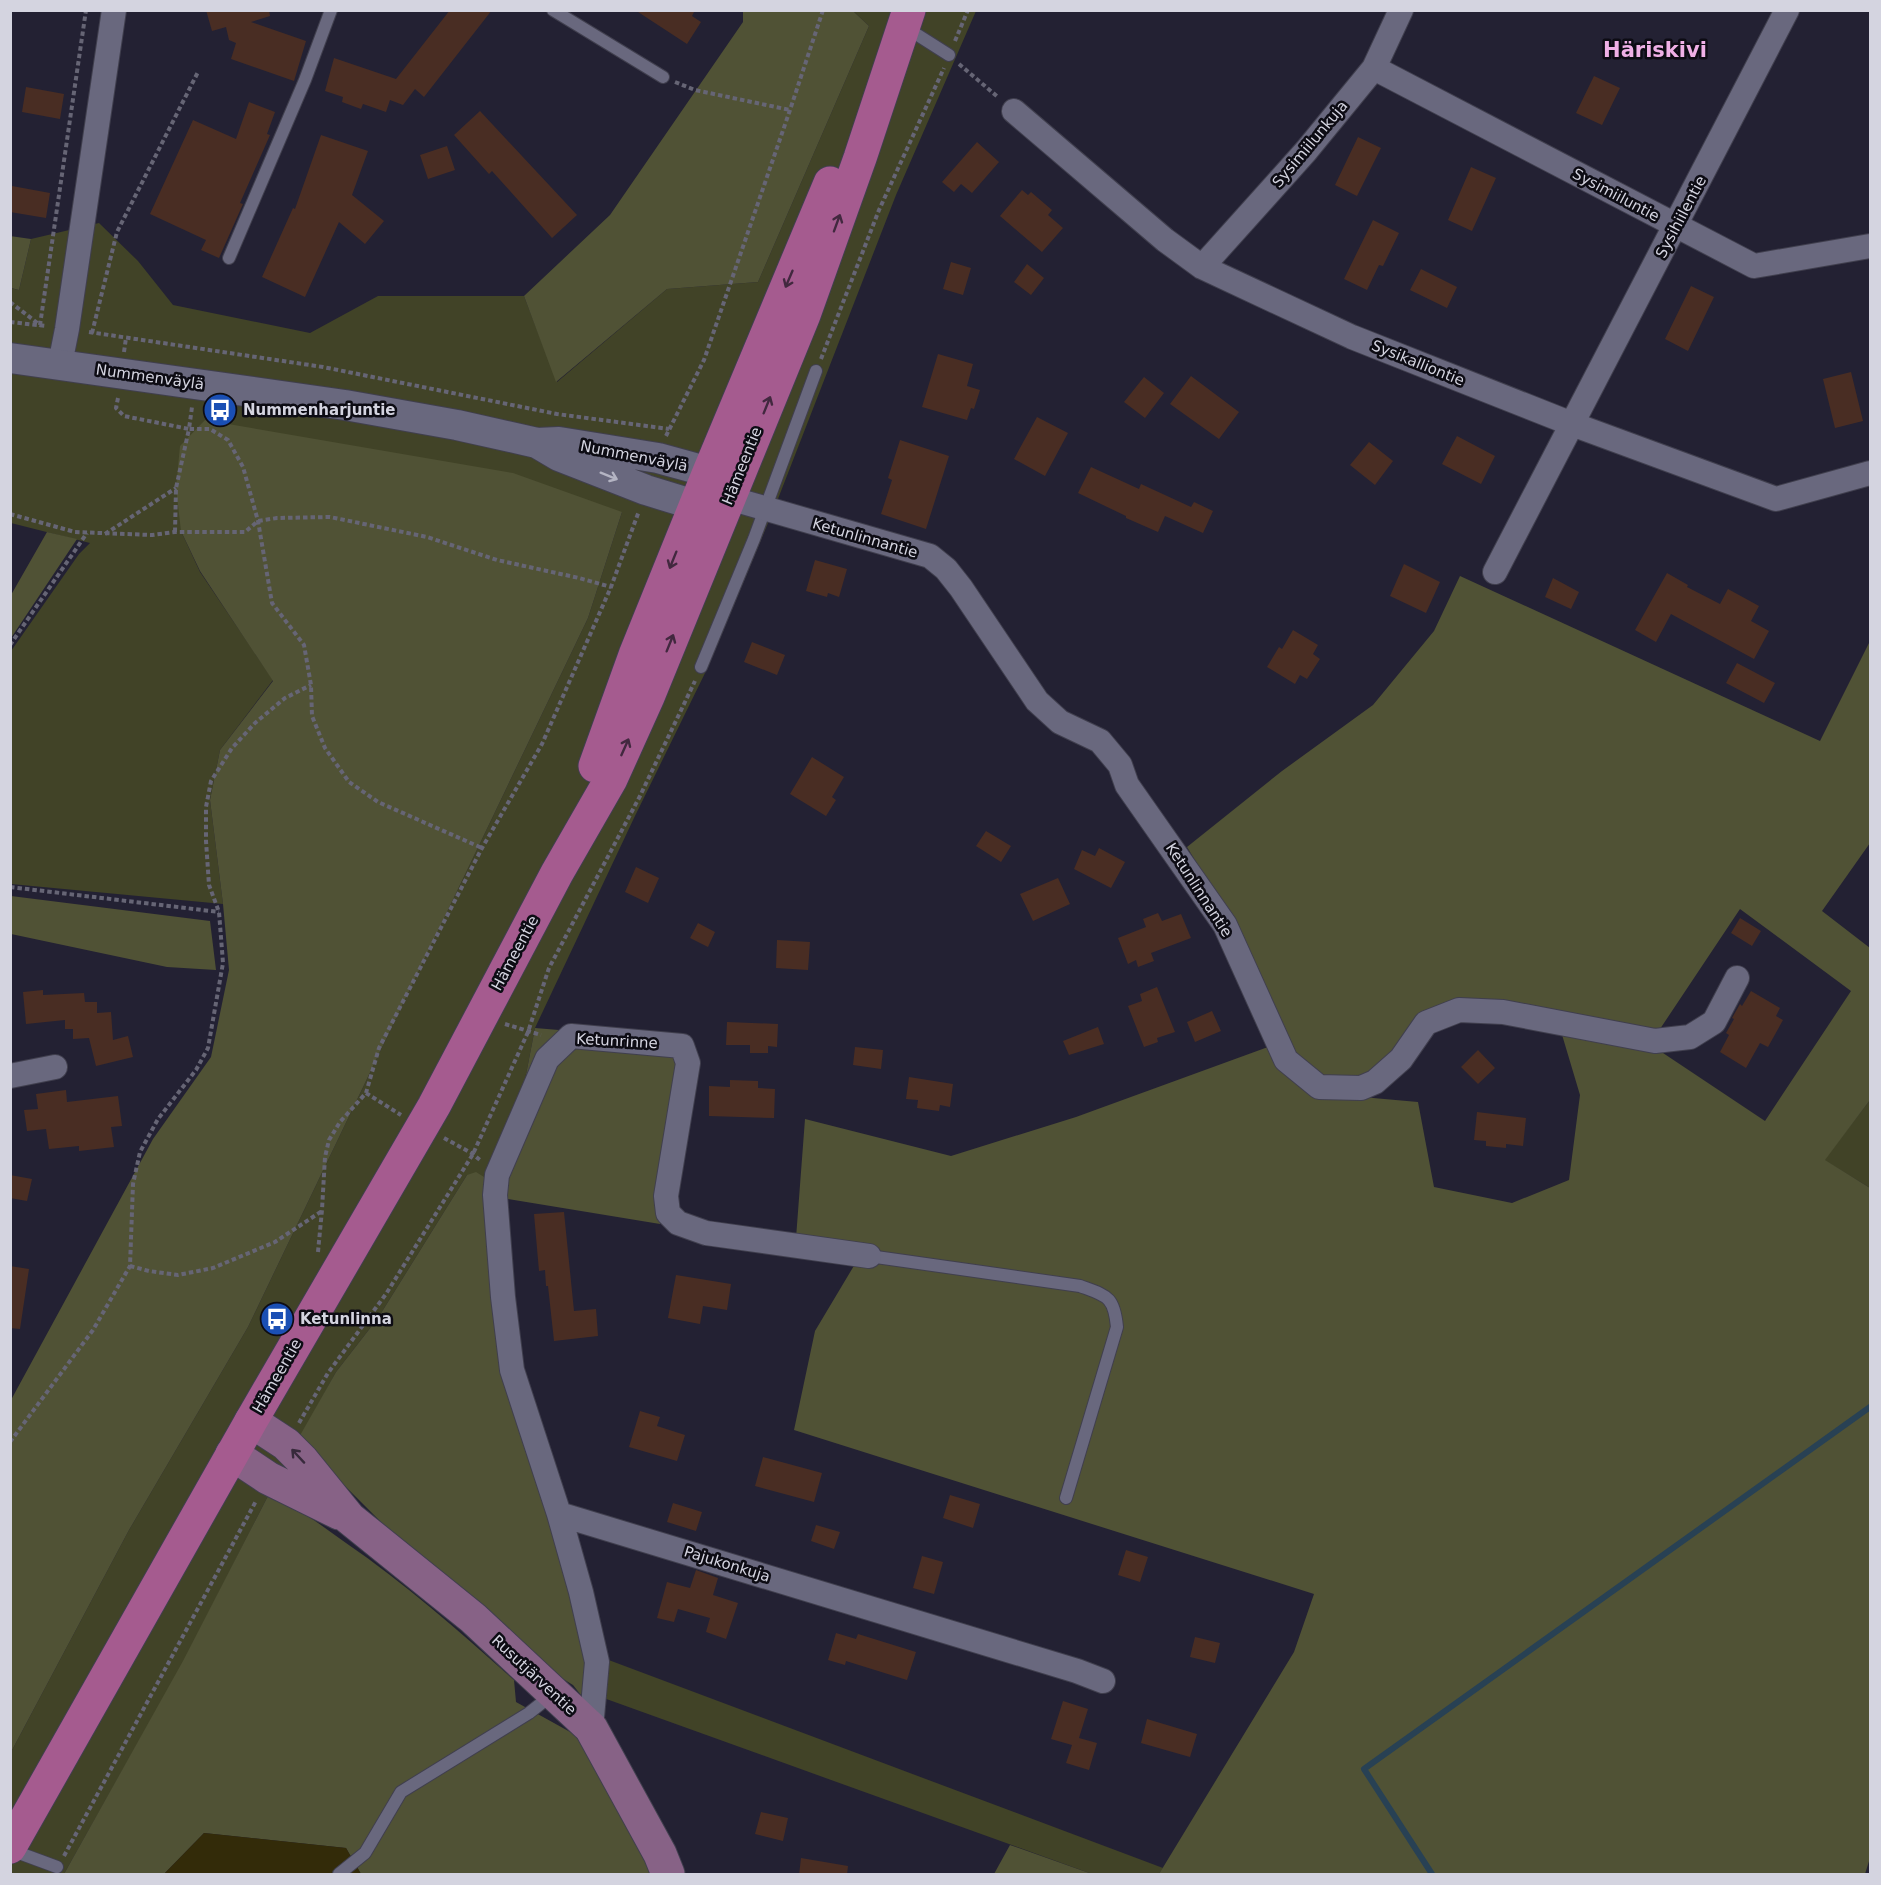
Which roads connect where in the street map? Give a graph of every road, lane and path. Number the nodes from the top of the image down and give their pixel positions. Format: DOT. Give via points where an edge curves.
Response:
graph roads {
  1 [pos="86,10"];
  2 [pos="114,10"];
  3 [pos="331,10"];
  4 [pos="553,10"];
  5 [pos="823,10"];
  6 [pos="968,10"];
  7 [pos="1401,10"];
  8 [pos="1787,10"];
  9 [pos="905,21"];
  10 [pos="950,55"];
  11 [pos="1374,68"];
  12 [pos="198,72"];
  13 [pos="663,77"];
  14 [pos="790,110"];
  15 [pos="1014,111"];
  16 [pos="1676,226"];
  17 [pos="1870,246"];
  18 [pos="229,258"];
  19 [pos="1202,267"];
  20 [pos="10,302"];
  21 [pos="10,322"];
  22 [pos="40,325"];
  23 [pos="67,329"];
  24 [pos="92,333"];
  25 [pos="10,358"];
  26 [pos="60,364"];
  27 [pos="816,371"];
  28 [pos="202,407"];
  29 [pos="116,408"];
  30 [pos="1572,423"];
  31 [pos="189,429"];
  32 [pos="669,429"];
  33 [pos="537,443"];
  34 [pos="658,458"];
  35 [pos="709,472"];
  36 [pos="1870,473"];
  37 [pos="176,488"];
  38 [pos="646,490"];
  39 [pos="729,498"];
  40 [pos="695,506"];
  41 [pos="764,509"];
  42 [pos="10,514"];
  43 [pos="258,522"];
  44 [pos="175,532"];
  45 [pos="87,533"];
  46 [pos="105,534"];
  47 [pos="1495,572"];
  48 [pos="612,587"];
  49 [pos="10,645"];
  50 [pos="701,667"];
  51 [pos="311,685"];
  52 [pos="482,849"];
  53 [pos="557,873"];
  54 [pos="10,887"];
  55 [pos="219,912"];
  56 [pos="1737,978"];
  57 [pos="504,1023"];
  58 [pos="528,1032"];
  59 [pos="565,1042"];
  60 [pos="55,1067"];
  61 [pos="10,1076"];
  62 [pos="366,1093"];
  63 [pos="403,1117"];
  64 [pos="439,1135"];
  65 [pos="473,1154"];
  66 [pos="497,1175"];
  67 [pos="322,1210"];
  68 [pos="317,1256"];
  69 [pos="869,1256"];
  70 [pos="130,1266"];
  71 [pos="251,1420"];
  72 [pos="10,1442"];
  73 [pos="286,1444"];
  74 [pos="232,1454"];
  75 [pos="268,1478"];
  76 [pos="1066,1498"];
  77 [pos="559,1514"];
  78 [pos="349,1518"];
  79 [pos="1103,1681"];
  80 [pos="554,1693"];
  81 [pos="591,1728"];
  82 [pos="10,1849"];
  83 [pos="57,1868"];
  84 [pos="339,1875"];
  85 [pos="668,1875"];
  1 -- 22 [label="path"];
  2 -- 23 [label="street"];
  3 -- 18 [label="lane"];
  4 -- 13 [label="lane"];
  5 -- 14 [label="path"];
  6 -- 10 [label="path"];
  7 -- 11 [label="street, Sysimiilunkuja"];
  8 -- 16 [label="street, Sysihiilentie"];
  9 -- 10 [label="lane"];
  9 -- 35 [label="main road, Hämeentie, one-way" via="811,225"];
  39 -- 9 [label="main road, Hämeentie, one-way" via="804,315"];
  10 -- 15 [label="path"];
  10 -- 27 [label="path" via="879,210"];
  11 -- 16 [label="street, Sysimiiluntie"];
  11 -- 19 [label="street, Sysimiilunkuja"];
  12 -- 24 [label="path" via="117,232"];
  13 -- 14 [label="path" via="695,90"];
  14 -- 32 [label="path" via="704,360"];
  15 -- 19 [label="street, Sysikalliontie"];
  16 -- 17 [label="street, Sysimiiluntie" via="1754,266"];
  16 -- 30 [label="street, Sysihiilentie"];
  19 -- 30 [label="street, Sysikalliontie" via="1352,337"];
  20 -- 22 [label="path"];
  21 -- 22 [label="path"];
  22 -- 23 [label="path"];
  23 -- 24 [label="path"];
  23 -- 26 [label="street"];
  24 -- 32 [label="path" via="323,367 557,414"];
  25 -- 26 [label="street, Nummenväylä"];
  26 -- 33 [label="street, Nummenväylä" via="345,405"];
  27 -- 41 [label="lane"];
  28 -- 31 [label="path" via="193,405"];
  29 -- 31 [label="path" via="124,416"];
  30 -- 36 [label="street, Sysikalliontie" via="1776,499"];
  30 -- 47 [label="street, Sysihiilentie"];
  31 -- 37 [label="path"];
  31 -- 43 [label="path" via="210,429 228,440 243,467"];
  32 -- 34 [label="path"];
  33 -- 34 [label="street, Nummenväylä" via="559,442"];
  33 -- 38 [label="street, Nummenväylä, one-way" via="559,456"];
  34 -- 35 [label="street, Nummenväylä"];
  35 -- 39 [label="street, Nummenväylä"];
  35 -- 40 [label="main road, Hämeentie"];
  37 -- 44 [label="path"];
  37 -- 46 [label="path"];
  38 -- 40 [label="street, Nummenväylä"];
  38 -- 48 [label="path"];
  39 -- 40 [label="street"];
  39 -- 41 [label="street, Ketunlinnantie"];
  53 -- 39 [label="main road, Hämeentie, one-way" via="611,779"];
  40 -- 53 [label="main road, Hämeentie, one-way" via="635,655"];
  41 -- 50 [label="lane"];
  41 -- 56 [label="street, Ketunlinnantie" via="930,556 946,569 1037,701 1060,722 1101,741 1120,765 1126,785 1225,925 1286,1060 1319,1088 1361,1088 1375,1082 1401,1059 1426,1023 1459,1010 1503,1012 1655,1041 1690,1037 1714,1022"];
  42 -- 45 [label="path"];
  43 -- 44 [label="path" via="245,532"];
  43 -- 48 [label="path" via="330,517 427,537 497,560"];
  43 -- 51 [label="path" via="272,603 304,645"];
  44 -- 46 [label="path"];
  45 -- 46 [label="path"];
  45 -- 49 [label="path"];
  48 -- 52 [label="path" via="542,744"];
  50 -- 58 [label="path" via="640,796 549,968"];
  51 -- 52 [label="path" via="312,716 325,748 349,782 378,802"];
  51 -- 55 [label="path" via="285,698 255,723 231,748 210,781 206,807 209,885"];
  52 -- 62 [label="path" via="379,1048"];
  53 -- 71 [label="main road, Hämeentie" via="434,1106"];
  54 -- 55 [label="path"];
  55 -- 70 [label="path" via="224,963 208,1048 140,1152 133,1184"];
  57 -- 58 [label="path"];
  58 -- 59 [label="path"];
  58 -- 65 [label="path"];
  59 -- 66 [label="street, Ketunrinne" via="546,1059"];
  59 -- 69 [label="street, Ketunrinne" via="571,1036 682,1046 688,1063 666,1196 668,1214 678,1224 706,1233"];
  60 -- 61 [label="street"];
  62 -- 63 [label="path"];
  62 -- 67 [label="path" via="328,1140"];
  64 -- 65 [label="path"];
  65 -- 66 [label="path"];
  65 -- 73 [label="path" via="386,1294 328,1373"];
  66 -- 77 [label="street, Ketunrinne" via="495,1195 512,1370"];
  67 -- 68 [label="path"];
  67 -- 70 [label="path" via="275,1242 213,1268 178,1275"];
  69 -- 76 [label="lane" via="1080,1286 1104,1295 1115,1309 1117,1328"];
  70 -- 72 [label="path" via="93,1330"];
  71 -- 73 [label="main road, Rusutjärventie"];
  71 -- 74 [label="main road, Hämeentie"];
  78 -- 73 [label="main road, Rusutjärventie, one-way"];
  74 -- 75 [label="main road, Rusutjärventie"];
  74 -- 82 [label="main road, Hämeentie"];
  75 -- 78 [label="main road, Rusutjärventie"];
  75 -- 83 [label="path"];
  77 -- 79 [label="street, Pajukonkuja"];
  77 -- 81 [label="street" via="597,1662"];
  78 -- 80 [label="main road, Rusutjärventie" via="473,1618"];
  80 -- 81 [label="main road, Rusutjärventie"];
  80 -- 84 [label="lane" via="529,1713 401,1792 365,1853"];
  81 -- 85 [label="main road, Rusutjärventie"];
  82 -- 83 [label="lane"];
}
